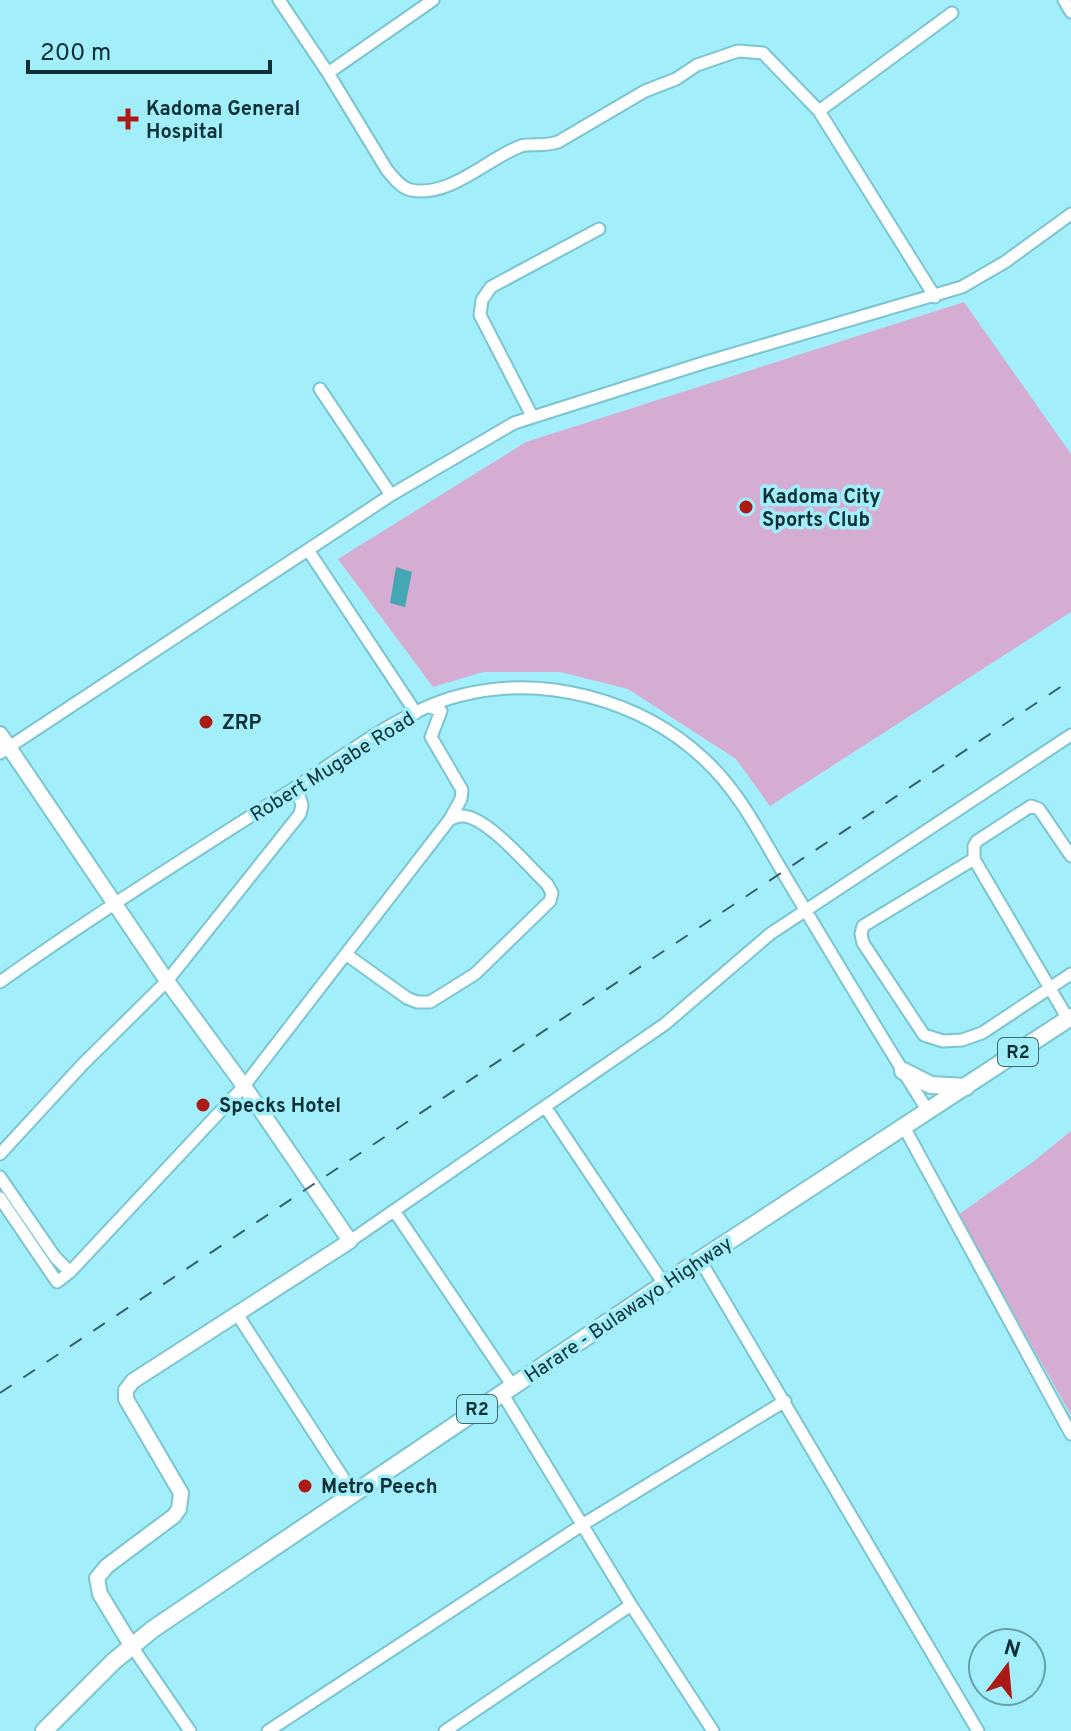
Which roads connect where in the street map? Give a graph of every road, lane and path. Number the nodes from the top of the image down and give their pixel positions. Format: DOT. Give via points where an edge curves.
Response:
graph roads {
  1 [pos="279,0"];
  2 [pos="433,0"];
  3 [pos="1064,0"];
  4 [pos="1071,12"];
  5 [pos="952,13"];
  6 [pos="328,73"];
  7 [pos="819,111"];
  8 [pos="1071,214"];
  9 [pos="599,229"];
  10 [pos="935,297"];
  11 [pos="320,389"];
  12 [pos="532,416"];
  13 [pos="391,495"];
  14 [pos="308,550"];
  15 [pos="430,707"];
  16 [pos="416,713"];
  17 [pos="1071,735"];
  18 [pos="3,744"];
  19 [pos="296,787"];
  20 [pos="450,819"];
  21 [pos="1071,856"];
  22 [pos="974,859"];
  23 [pos="115,905"];
  24 [pos="806,912"];
  25 [pos="347,955"];
  26 [pos="1071,974"];
  27 [pos="1,978"];
  28 [pos="167,981"];
  29 [pos="1049,989"];
  30 [pos="1070,1018"];
  31 [pos="903,1071"];
  32 [pos="244,1086"];
  33 [pos="966,1087"];
  34 [pos="546,1108"];
  35 [pos="928,1111"];
  36 [pos="904,1127"];
  37 [pos="0,1154"];
  38 [pos="0,1177"];
  39 [pos="0,1198"];
  40 [pos="395,1212"];
  41 [pos="350,1241"];
  42 [pos="700,1260"];
  43 [pos="70,1272"];
  44 [pos="664,1284"];
  45 [pos="237,1314"];
  46 [pos="507,1389"];
  47 [pos="785,1401"];
  48 [pos="1071,1434"];
  49 [pos="353,1493"];
  50 [pos="582,1525"];
  51 [pos="631,1605"];
  52 [pos="131,1645"];
  53 [pos="44,1731"];
  54 [pos="190,1731"];
  55 [pos="268,1731"];
  56 [pos="445,1731"];
  57 [pos="713,1731"];
  58 [pos="978,1731"];
  1 -- 6 [label="street"];
  2 -- 6 [label="street"];
  3 -- 4 [label="street"];
  5 -- 7 [label="street"];
  6 -- 7 [label="street" via="387,170 410,190 464,178 527,144 543,147 558,142 645,91 738,51 763,53"];
  7 -- 10 [label="street"];
  8 -- 10 [label="street" via="1005,262"];
  9 -- 12 [label="street" via="491,287 480,307"];
  10 -- 12 [label="street"];
  11 -- 13 [label="street"];
  12 -- 13 [label="street"];
  13 -- 14 [label="street"];
  14 -- 16 [label="street"];
  14 -- 18 [label="street"];
  15 -- 16 [label="street, Robert Mugabe Road"];
  15 -- 20 [label="street" via="441,711 431,737 462,790"];
  15 -- 24 [label="street, Robert Mugabe Road" via="479,691 542,688 597,700 653,722 706,760 730,788"];
  16 -- 19 [label="street, Robert Mugabe Road"];
  17 -- 24 [label="street"];
  18 -- 23 [label="main road"];
  19 -- 23 [label="street, Robert Mugabe Road"];
  19 -- 28 [label="street" via="300,814"];
  20 -- 25 [label="street"];
  20 -- 25 [label="street" via="474,819 491,830 547,884 550,901 487,964 430,1002 407,998"];
  21 -- 22 [label="street" via="1039,809 1031,806 977,841"];
  22 -- 29 [label="street"];
  22 -- 29 [label="street" via="863,926 863,943 924,1035 943,1041 982,1033"];
  23 -- 27 [label="street, Robert Mugabe Road"];
  23 -- 28 [label="main road"];
  24 -- 31 [label="street, Robert Mugabe Road"];
  24 -- 34 [label="street" via="770,934 665,1024"];
  25 -- 32 [label="street"];
  26 -- 29 [label="street"];
  28 -- 32 [label="main road"];
  28 -- 37 [label="street"];
  29 -- 30 [label="street"];
  30 -- 33 [label="highway, Harare - Bulawayo Highway / R2"];
  31 -- 33 [label="highway" via="931,1085"];
  31 -- 35 [label="street, Robert Mugabe Road"];
  32 -- 41 [label="main road"];
  32 -- 43 [label="street"];
  33 -- 35 [label="highway, Harare - Bulawayo Highway / R2"];
  34 -- 40 [label="street"];
  34 -- 44 [label="street"];
  35 -- 36 [label="highway, Harare - Bulawayo Highway / R2"];
  36 -- 42 [label="highway, Harare - Bulawayo Highway / R2"];
  36 -- 48 [label="street"];
  38 -- 43 [label="street"];
  39 -- 43 [label="street" via="57,1282"];
  40 -- 41 [label="street"];
  40 -- 46 [label="street"];
  41 -- 45 [label="main road"];
  42 -- 44 [label="highway, Harare - Bulawayo Highway / R2"];
  42 -- 47 [label="street"];
  44 -- 46 [label="highway, Harare - Bulawayo Highway / R2"];
  45 -- 49 [label="street"];
  45 -- 52 [label="main road" via="126,1390 126,1399 181,1493 174,1516 97,1578 100,1594"];
  46 -- 49 [label="highway, Harare - Bulawayo Highway / R2"];
  46 -- 50 [label="street"];
  47 -- 50 [label="street"];
  47 -- 58 [label="street"];
  49 -- 52 [label="highway, Harare - Bulawayo Highway / R2"];
  50 -- 51 [label="street"];
  50 -- 55 [label="street"];
  51 -- 56 [label="street"];
  51 -- 57 [label="street"];
  52 -- 53 [label="highway, Harare - Bulawayo Highway / R2"];
  52 -- 54 [label="street"];
}
